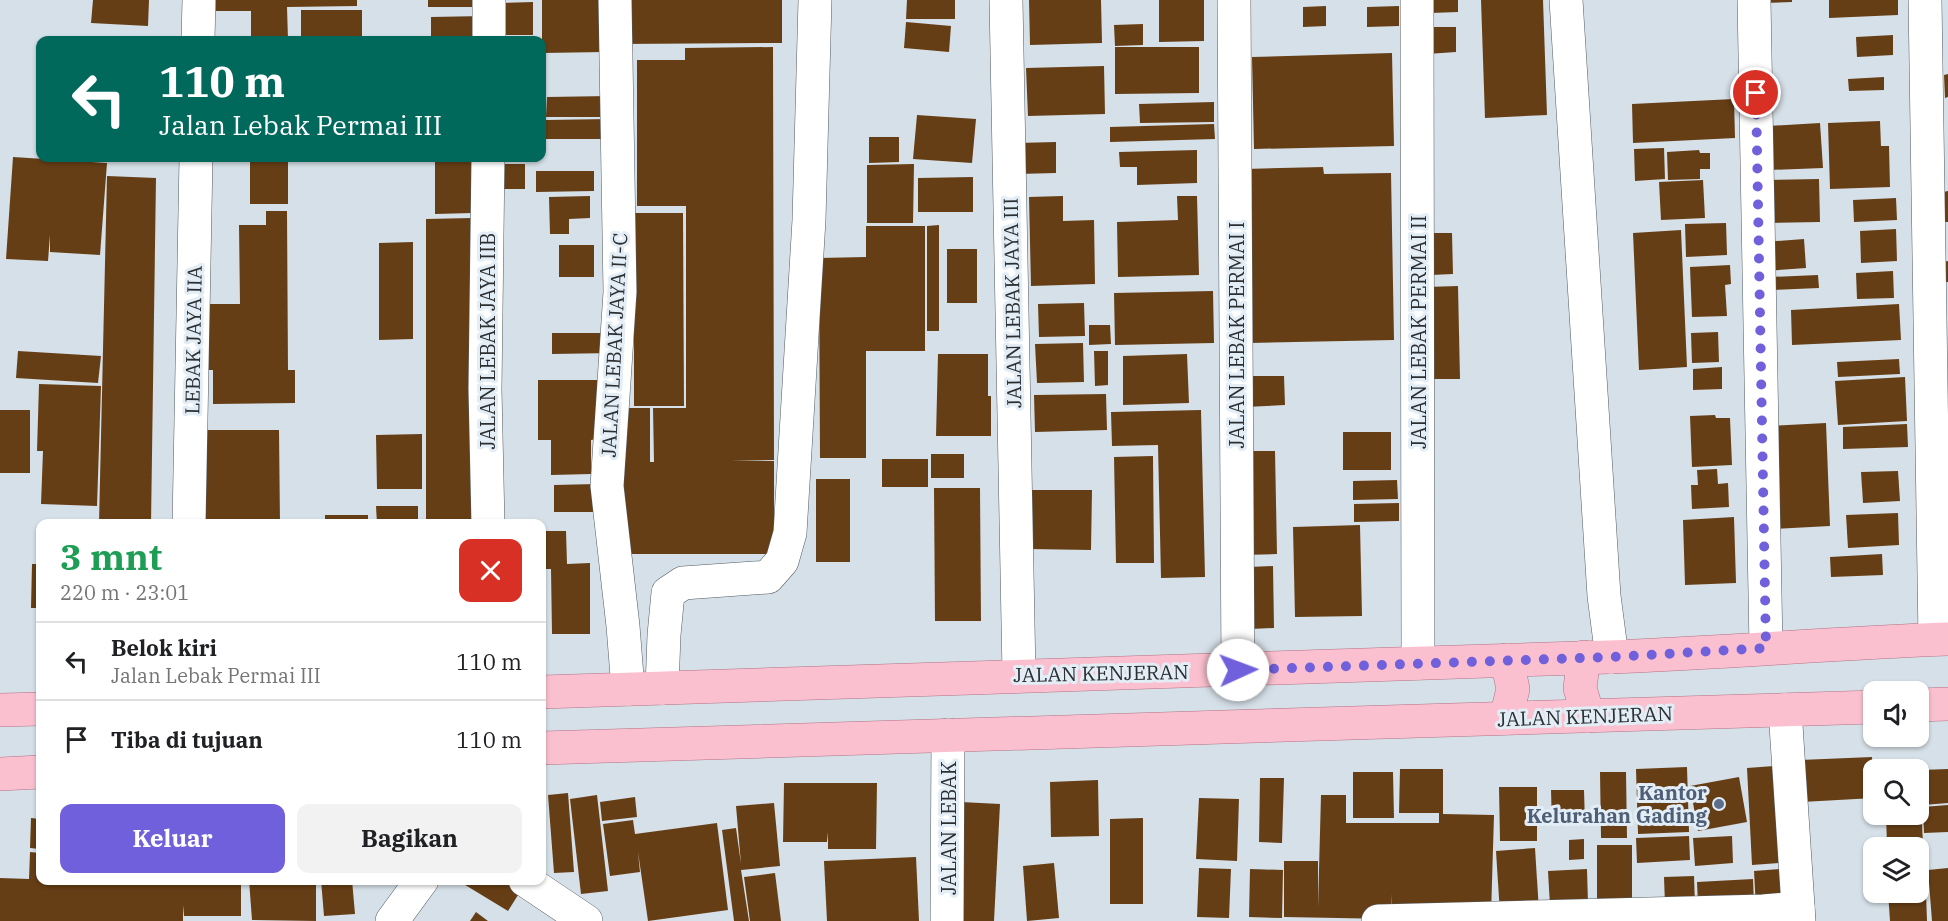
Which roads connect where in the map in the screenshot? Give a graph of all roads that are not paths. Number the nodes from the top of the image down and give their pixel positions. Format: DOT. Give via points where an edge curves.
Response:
graph roads {
  1 [pos="199,0"];
  2 [pos="489,0"];
  3 [pos="615,0"];
  4 [pos="815,0"];
  5 [pos="1006,0"];
  6 [pos="1234,0"];
  7 [pos="1417,0"];
  8 [pos="1566,0"];
  9 [pos="1754,0"];
  10 [pos="1925,0"];
  11 [pos="198,36"];
  12 [pos="489,36"];
  13 [pos="196,162"];
  14 [pos="488,162"];
  15 [pos="189,519"];
  16 [pos="488,519"];
  17 [pos="1942,639"];
  18 [pos="1766,648"];
  19 [pos="1598,657"];
  20 [pos="1507,660"];
  21 [pos="1418,663"];
  22 [pos="1238,670"];
  23 [pos="1019,675"];
  24 [pos="662,688"];
  25 [pos="628,689"];
  26 [pos="546,692"];
  27 [pos="1948,704"];
  28 [pos="1929,705"];
  29 [pos="1863,707"];
  30 [pos="36,709"];
  31 [pos="0,710"];
  32 [pos="1785,710"];
  33 [pos="1588,716"];
  34 [pos="1506,718"];
  35 [pos="948,735"];
  36 [pos="546,748"];
  37 [pos="36,772"];
  38 [pos="0,774"];
  39 [pos="418,885"];
  40 [pos="532,885"];
  41 [pos="1798,915"];
  42 [pos="392,921"];
  43 [pos="586,921"];
  44 [pos="947,921"];
  45 [pos="1378,921"];
  1 -- 11 [label="street"];
  2 -- 12 [label="street"];
  3 -- 25 [label="street, JALAN LEBAK JAYA II-C" via="620,292 607,486"];
  4 -- 24 [label="street" via="808,220 790,533 782,561 768,578 683,583 668,593"];
  5 -- 23 [label="street, JALAN LEBAK JAYA III"];
  6 -- 22 [label="street, JALAN LEBAK PERMAI I"];
  7 -- 21 [label="street, JALAN LEBAK PERMAI II"];
  8 -- 19 [label="street" via="1604,596"];
  9 -- 18 [label="street"];
  10 -- 17 [label="street"];
  13 -- 15 [label="street, LEBAK JAYA IIA"];
  14 -- 16 [label="street, JALAN LEBAK JAYA IIB"];
  17 -- 18 [label="main road, JALAN KENJERAN"];
  18 -- 19 [label="main road, JALAN KENJERAN"];
  19 -- 20 [label="main road, JALAN KENJERAN"];
  19 -- 33 [label="main road" via="1580,688"];
  20 -- 21 [label="main road, JALAN KENJERAN"];
  20 -- 34 [label="main road" via="1513,689"];
  21 -- 22 [label="main road, JALAN KENJERAN"];
  22 -- 23 [label="main road, JALAN KENJERAN"];
  23 -- 24 [label="main road, JALAN KENJERAN"];
  24 -- 25 [label="main road, JALAN KENJERAN"];
  25 -- 26 [label="main road, JALAN KENJERAN"];
  27 -- 28 [label="main road"];
  29 -- 32 [label="main road, JALAN KENJERAN"];
  30 -- 31 [label="main road"];
  32 -- 33 [label="main road, JALAN KENJERAN"];
  32 -- 41 [label="street"];
  33 -- 34 [label="main road, JALAN KENJERAN"];
  34 -- 35 [label="main road, JALAN KENJERAN"];
  35 -- 36 [label="main road, JALAN KENJERAN"];
  35 -- 44 [label="street, JALAN LEBAK"];
  37 -- 38 [label="main road"];
  39 -- 42 [label="street"];
  40 -- 43 [label="street"];
  41 -- 45 [label="street" via="1762,911"];
}
